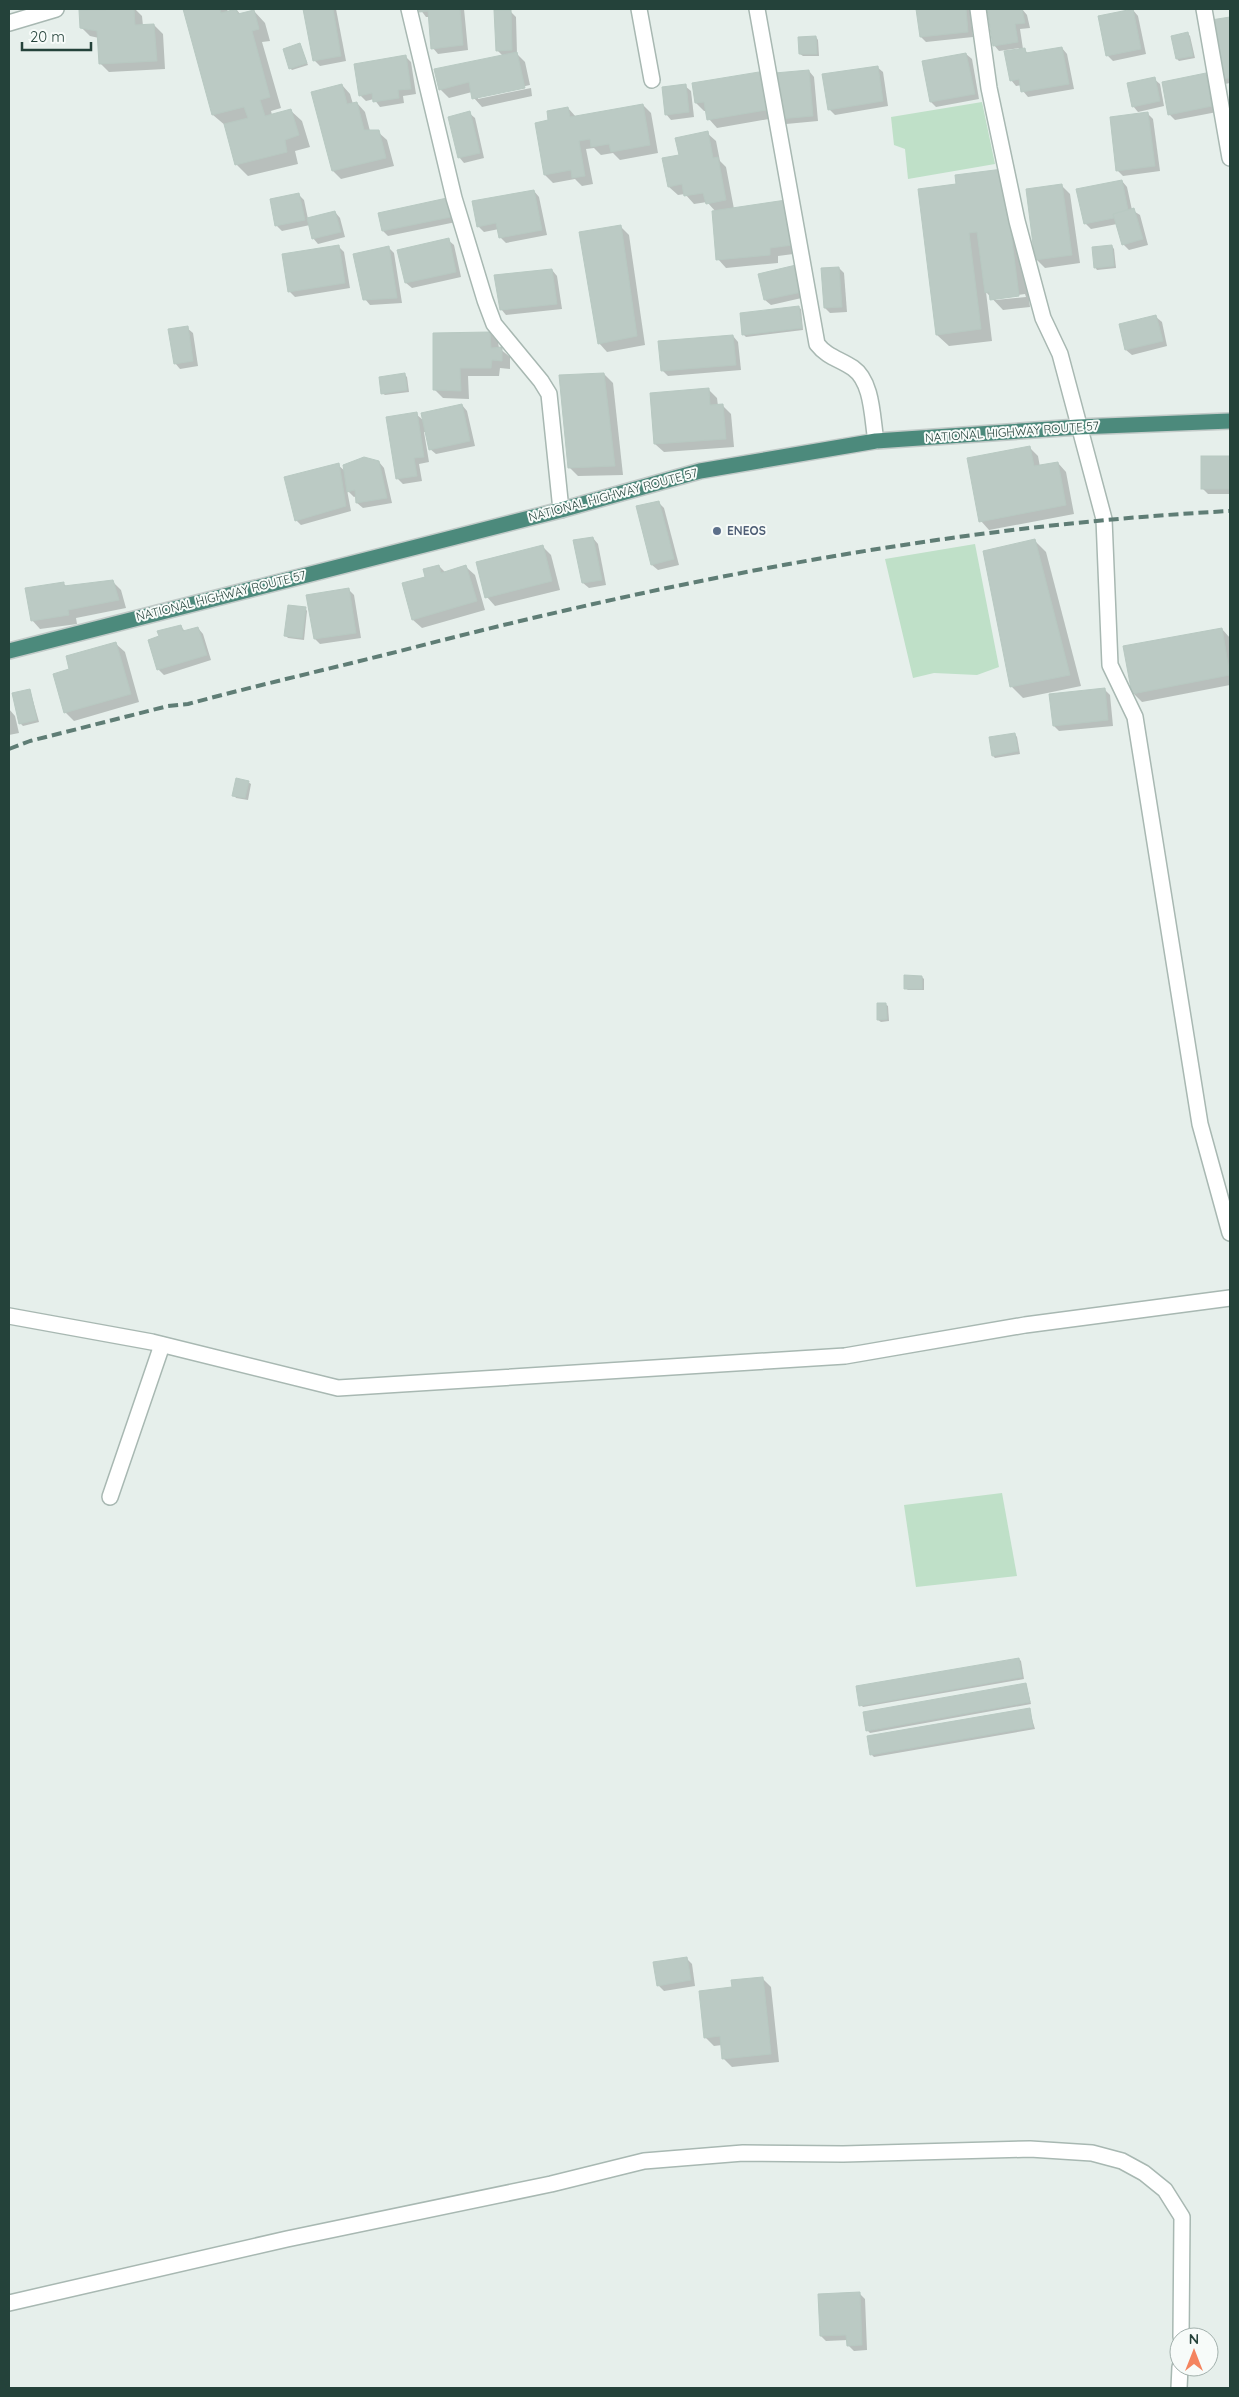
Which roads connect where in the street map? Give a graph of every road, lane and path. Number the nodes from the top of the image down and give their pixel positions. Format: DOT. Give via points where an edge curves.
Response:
graph roads {
  1 [pos="56,9"];
  2 [pos="409,9"];
  3 [pos="638,9"];
  4 [pos="757,9"];
  5 [pos="978,9"];
  6 [pos="1204,9"];
  7 [pos="9,23"];
  8 [pos="652,80"];
  9 [pos="1230,158"];
  10 [pos="1230,420"];
  11 [pos="1078,426"];
  12 [pos="876,441"];
  13 [pos="561,510"];
  14 [pos="9,651"];
  15 [pos="1230,1233"];
  16 [pos="1230,1298"];
  17 [pos="9,1316"];
  18 [pos="162,1345"];
  19 [pos="110,1496"];
  20 [pos="9,2303"];
  21 [pos="1181,2327"];
  1 -- 7 [label="street"];
  2 -- 13 [label="street" via="454,198 485,300 494,324 541,380 548,394"];
  3 -- 8 [label="street"];
  4 -- 12 [label="street" via="817,344 824,353 854,368 866,384"];
  5 -- 11 [label="street" via="990,88 1017,220 1043,318 1060,354"];
  6 -- 9 [label="street"];
  10 -- 11 [label="highway, NATIONAL HIGHWAY ROUTE 57"];
  11 -- 12 [label="highway, NATIONAL HIGHWAY ROUTE 57"];
  11 -- 15 [label="street" via="1104,519 1110,665 1135,717 1200,1124"];
  12 -- 13 [label="highway, NATIONAL HIGHWAY ROUTE 57" via="700,471"];
  13 -- 14 [label="highway, NATIONAL HIGHWAY ROUTE 57"];
  16 -- 18 [label="street" via="1025,1325 845,1356 338,1388"];
  17 -- 18 [label="street"];
  18 -- 19 [label="street"];
  20 -- 21 [label="street" via="644,2161 743,2153 1030,2149 1092,2152 1122,2161 1165,2190 1182,2217"];
}
